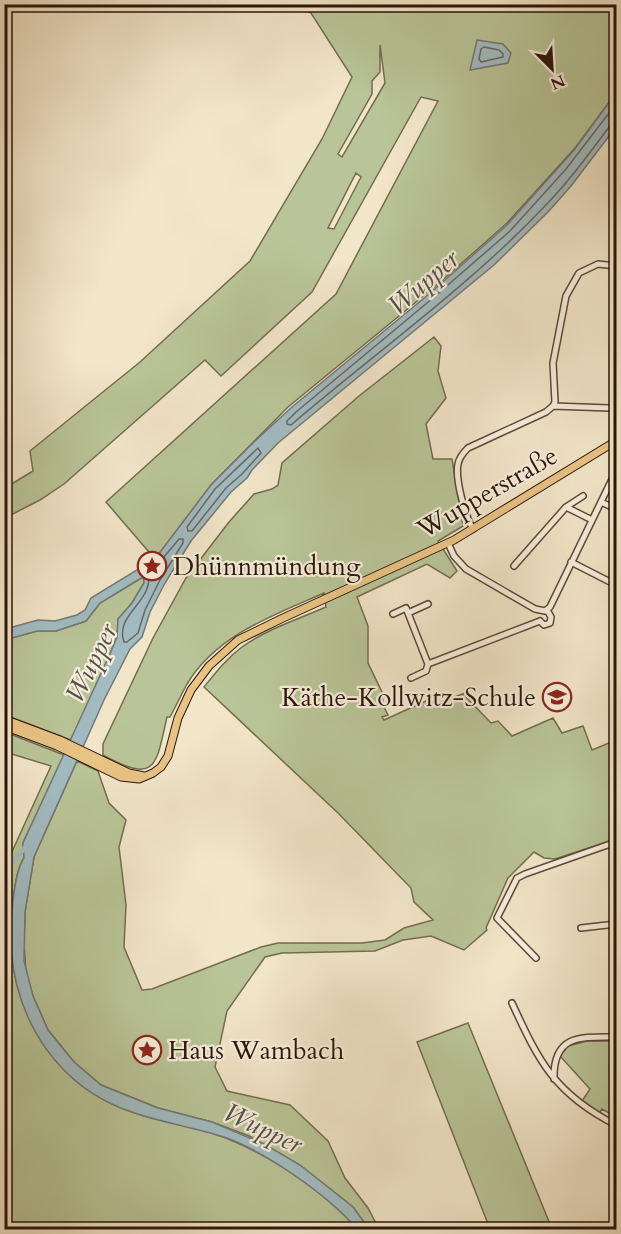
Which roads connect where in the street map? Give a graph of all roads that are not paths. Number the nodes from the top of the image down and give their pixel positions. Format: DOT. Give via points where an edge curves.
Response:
graph roads {
  1 [pos="616,266"];
  2 [pos="553,406"];
  3 [pos="616,412"];
  4 [pos="616,441"];
  5 [pos="616,471"];
  6 [pos="583,496"];
  7 [pos="602,502"];
  8 [pos="566,507"];
  9 [pos="616,509"];
  10 [pos="592,520"];
  11 [pos="473,528"];
  12 [pos="448,543"];
  13 [pos="571,562"];
  14 [pos="514,566"];
  15 [pos="616,585"];
  16 [pos="429,604"];
  17 [pos="543,611"];
  18 [pos="408,613"];
  19 [pos="393,614"];
  20 [pos="540,621"];
  21 [pos="428,664"];
  22 [pos="411,678"];
  23 [pos="4,719"];
  24 [pos="4,726"];
  25 [pos="58,743"];
  26 [pos="616,842"];
  27 [pos="616,924"];
  28 [pos="580,928"];
  29 [pos="536,958"];
  30 [pos="512,1003"];
  31 [pos="616,1037"];
  32 [pos="555,1060"];
  33 [pos="542,1064"];
  34 [pos="554,1080"];
  35 [pos="616,1125"];
  1 -- 2 [label="street" via="598,264 579,273 566,296 553,363"];
  2 -- 3 [label="street" via="610,408"];
  2 -- 11 [label="street" via="474,444 460,458 458,481"];
  4 -- 11 [label="main road, Wupperstraße"];
  5 -- 7 [label="street"];
  6 -- 8 [label="street"];
  7 -- 9 [label="street"];
  7 -- 10 [label="street"];
  8 -- 10 [label="street"];
  8 -- 14 [label="street"];
  10 -- 13 [label="street"];
  11 -- 12 [label="main road, Wupperstraße"];
  12 -- 17 [label="street" via="466,569"];
  12 -- 25 [label="main road, Wupperstraße" via="246,635 222,652 202,674 183,705 165,762 157,771 144,777 129,773"];
  13 -- 15 [label="street"];
  13 -- 17 [label="street"];
  16 -- 18 [label="street"];
  17 -- 20 [label="street"];
  17 -- 20 [label="street" via="551,617 550,622 544,625"];
  18 -- 19 [label="street" via="406,609"];
  18 -- 21 [label="street"];
  20 -- 21 [label="street"];
  21 -- 22 [label="street" via="426,671"];
  23 -- 25 [label="main road"];
  24 -- 25 [label="main road"];
  26 -- 29 [label="street" via="517,878 497,918"];
  27 -- 28 [label="street"];
  30 -- 33 [label="street"];
  31 -- 32 [label="street" via="574,1039"];
  32 -- 33 [label="street"];
  32 -- 34 [label="street"];
  33 -- 34 [label="street"];
  34 -- 35 [label="street"];
}
